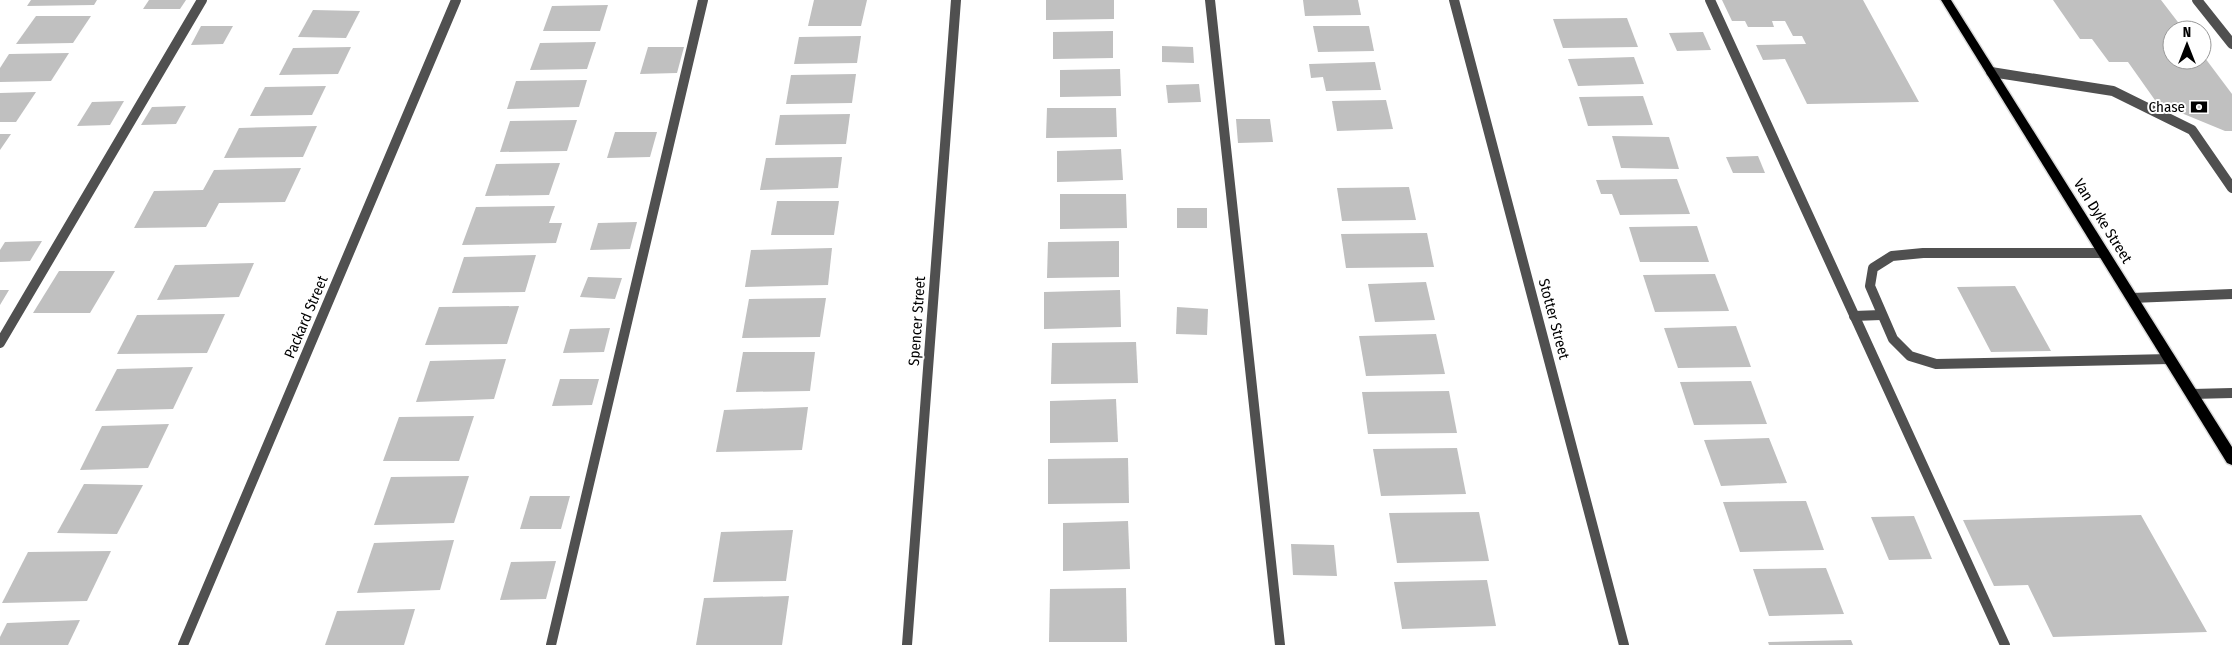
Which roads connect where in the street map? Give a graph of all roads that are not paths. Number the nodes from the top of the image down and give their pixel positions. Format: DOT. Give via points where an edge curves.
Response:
graph roads {
  1 [pos="202,0"];
  2 [pos="456,0"];
  3 [pos="703,0"];
  4 [pos="956,0"];
  5 [pos="1210,0"];
  6 [pos="1454,0"];
  7 [pos="1710,0"];
  8 [pos="1946,0"];
  9 [pos="2197,0"];
  10 [pos="2232,44"];
  11 [pos="1991,72"];
  12 [pos="2232,188"];
  13 [pos="2104,253"];
  14 [pos="2232,294"];
  15 [pos="2132,298"];
  16 [pos="1881,315"];
  17 [pos="1854,316"];
  18 [pos="0,344"];
  19 [pos="2170,359"];
  20 [pos="2232,393"];
  21 [pos="2192,394"];
  22 [pos="2232,459"];
  23 [pos="183,645"];
  24 [pos="551,645"];
  25 [pos="907,645"];
  26 [pos="1280,645"];
  27 [pos="1624,645"];
  28 [pos="2005,645"];
  1 -- 18 [label="street"];
  2 -- 23 [label="street, Packard Street"];
  3 -- 24 [label="street"];
  4 -- 25 [label="street, Spencer Street"];
  5 -- 26 [label="street"];
  6 -- 27 [label="street, Stotter Street"];
  7 -- 17 [label="street"];
  8 -- 11 [label="main road, Van Dyke Street"];
  9 -- 10 [label="street"];
  11 -- 12 [label="street" via="2113,91 2192,130"];
  11 -- 13 [label="main road, Van Dyke Street"];
  13 -- 15 [label="main road, Van Dyke Street"];
  13 -- 16 [label="street" via="1923,253 1892,256 1873,268 1870,286"];
  14 -- 15 [label="street"];
  15 -- 19 [label="main road, Van Dyke Street"];
  16 -- 17 [label="street"];
  16 -- 19 [label="street" via="1892,339 1910,356 1936,364"];
  17 -- 28 [label="street"];
  19 -- 21 [label="main road, Van Dyke Street"];
  20 -- 21 [label="street"];
  21 -- 22 [label="main road, Van Dyke Street"];
}
